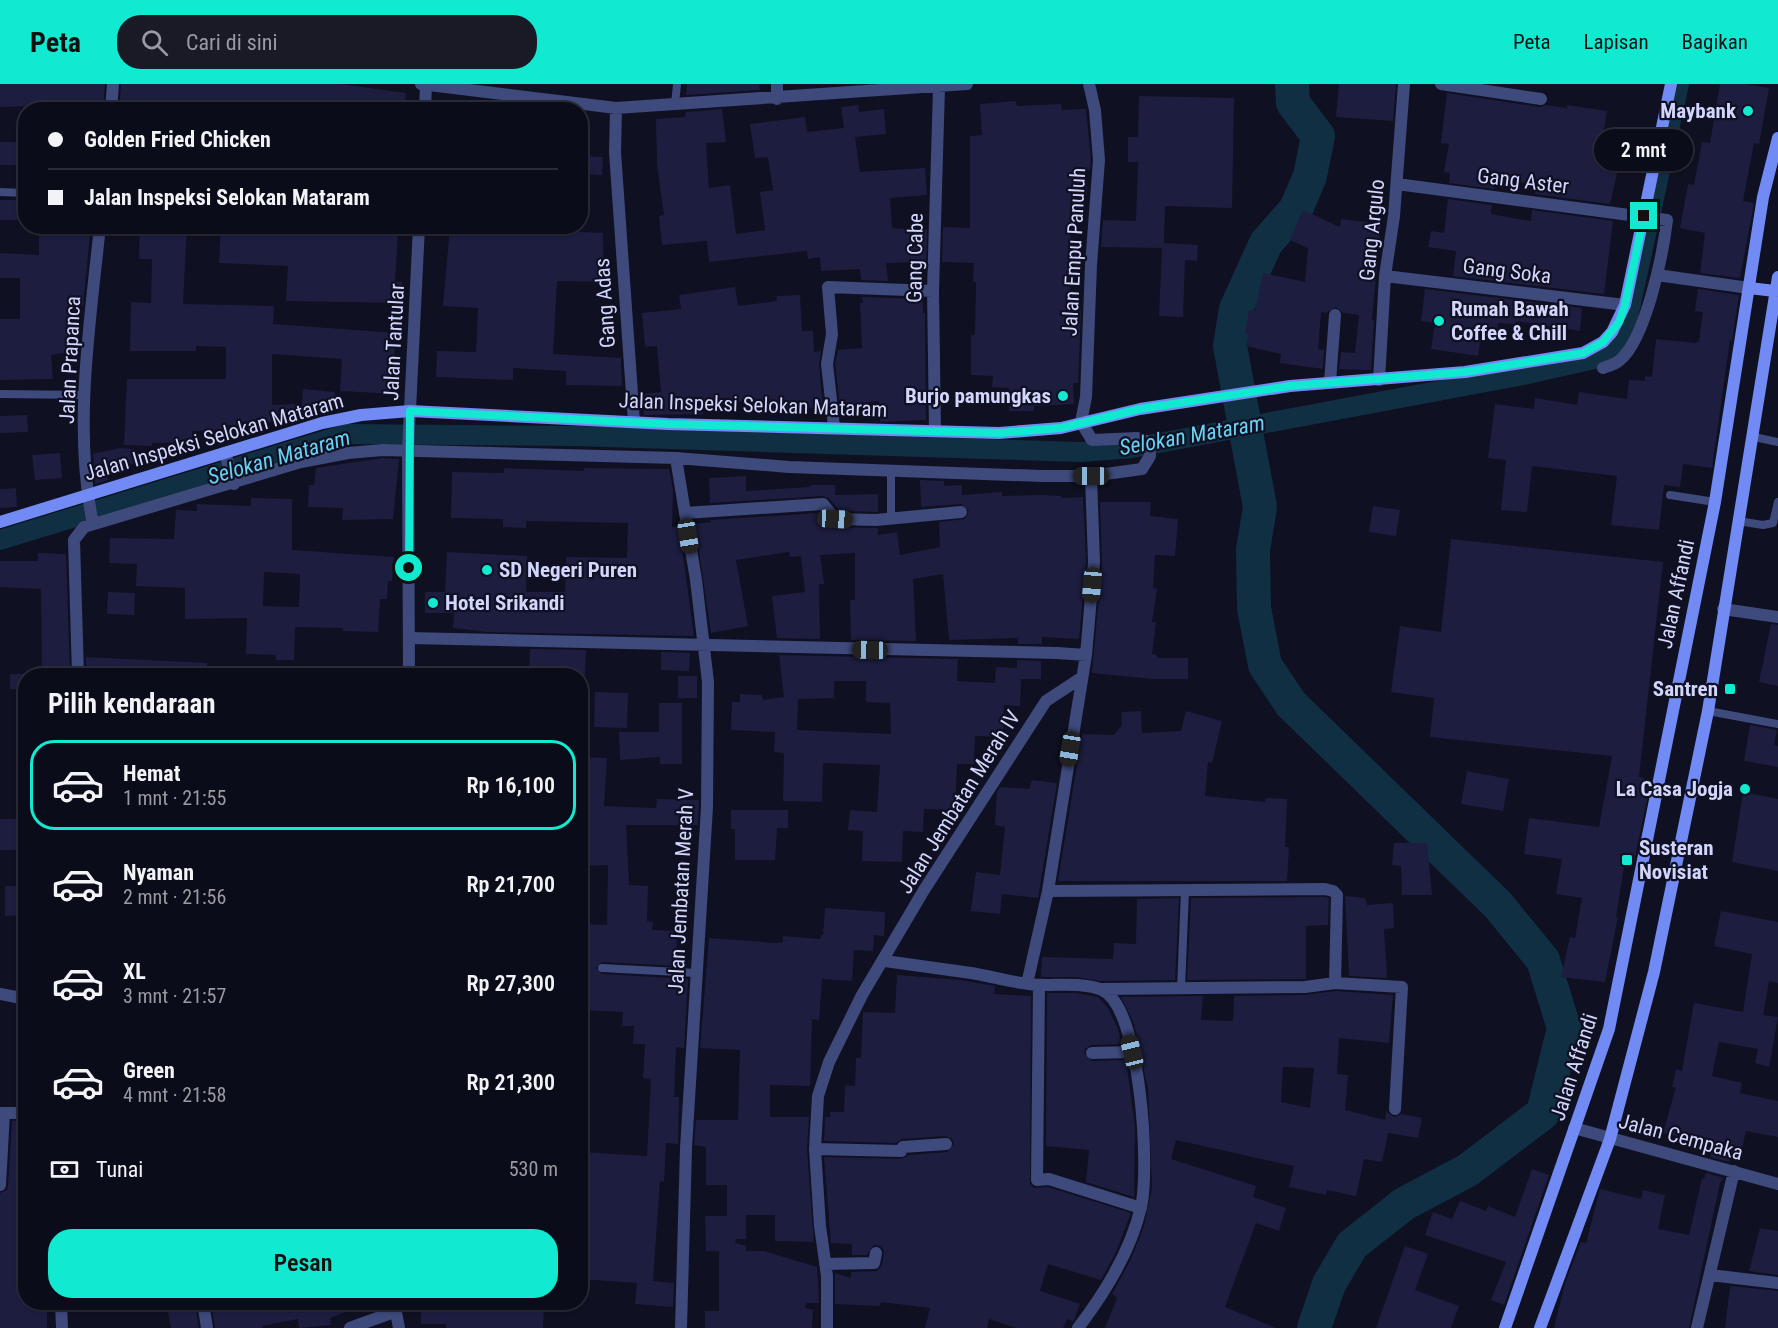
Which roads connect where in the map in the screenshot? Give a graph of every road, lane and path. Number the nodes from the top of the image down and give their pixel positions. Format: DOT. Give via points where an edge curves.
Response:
graph roads {
  1 [pos="113,84"];
  2 [pos="424,84"];
  3 [pos="677,84"];
  4 [pos="777,84"];
  5 [pos="967,84"];
  6 [pos="1089,84"];
  7 [pos="1404,84"];
  8 [pos="1441,84"];
  9 [pos="1671,84"];
  10 [pos="939,88"];
  11 [pos="1506,89"];
  12 [pos="777,99"];
  13 [pos="1541,99"];
  14 [pos="112,102"];
  15 [pos="425,102"];
  16 [pos="568,102"];
  17 [pos="588,104"];
  18 [pos="675,104"];
  19 [pos="616,108"];
  20 [pos="1778,138"];
  21 [pos="1396,184"];
  22 [pos="0,192"];
  23 [pos="18,193"];
  24 [pos="1646,216"];
  25 [pos="98,234"];
  26 [pos="419,234"];
  27 [pos="1658,275"];
  28 [pos="1385,276"];
  29 [pos="1778,277"];
  30 [pos="1749,288"];
  31 [pos="933,291"];
  32 [pos="1775,291"];
  33 [pos="1625,305"];
  34 [pos="1335,315"];
  35 [pos="1604,368"];
  36 [pos="1379,380"];
  37 [pos="1330,382"];
  38 [pos="0,394"];
  39 [pos="86,395"];
  40 [pos="410,416"];
  41 [pos="634,422"];
  42 [pos="1081,422"];
  43 [pos="834,428"];
  44 [pos="935,430"];
  45 [pos="1754,437"];
  46 [pos="1778,442"];
  47 [pos="409,447"];
  48 [pos="676,458"];
  49 [pos="230,468"];
  50 [pos="891,471"];
  51 [pos="1091,476"];
  52 [pos="1670,495"];
  53 [pos="87,500"];
  54 [pos="1715,502"];
  55 [pos="1778,502"];
  56 [pos="961,512"];
  57 [pos="685,513"];
  58 [pos="891,518"];
  59 [pos="1738,521"];
  60 [pos="0,522"];
  61 [pos="93,522"];
  62 [pos="1723,609"];
  63 [pos="1778,617"];
  64 [pos="409,638"];
  65 [pos="705,647"];
  66 [pos="1086,655"];
  67 [pos="78,668"];
  68 [pos="410,668"];
  69 [pos="1081,678"];
  70 [pos="1708,711"];
  71 [pos="1778,724"];
  72 [pos="1048,891"];
  73 [pos="1185,891"];
  74 [pos="885,961"];
  75 [pos="602,968"];
  76 [pos="696,973"];
  77 [pos="1335,983"];
  78 [pos="1033,984"];
  79 [pos="1101,989"];
  80 [pos="1181,989"];
  81 [pos="0,993"];
  82 [pos="18,997"];
  83 [pos="1132,1052"];
  84 [pos="1092,1053"];
  85 [pos="1395,1109"];
  86 [pos="2,1113"];
  87 [pos="18,1113"];
  88 [pos="1574,1128"];
  89 [pos="1610,1139"];
  90 [pos="946,1144"];
  91 [pos="815,1149"];
  92 [pos="1734,1171"];
  93 [pos="1778,1184"];
  94 [pos="0,1185"];
  95 [pos="1141,1208"];
  96 [pos="876,1253"];
  97 [pos="825,1264"];
  98 [pos="1710,1275"];
  99 [pos="1778,1283"];
  100 [pos="61,1310"];
  101 [pos="204,1310"];
  102 [pos="388,1310"];
  103 [pos="395,1310"];
  104 [pos="62,1328"];
  105 [pos="207,1328"];
  106 [pos="351,1328"];
  107 [pos="399,1328"];
  108 [pos="681,1328"];
  109 [pos="827,1328"];
  110 [pos="1078,1328"];
  111 [pos="1505,1328"];
  112 [pos="1540,1328"];
  113 [pos="1697,1328"];
  1 -- 14 [label="street"];
  2 -- 15 [label="street"];
  2 -- 16 [label="street"];
  3 -- 18 [label="lane"];
  4 -- 12 [label="street"];
  5 -- 10 [label="street"];
  6 -- 42 [label="street, Jalan Empu Panuluh" via="1099,160 1090,265 1088,378"];
  7 -- 21 [label="street, Gang Argulo"];
  8 -- 11 [label="street"];
  9 -- 24 [label="main road, Jalan Inspeksi Selokan Mataram"];
  10 -- 12 [label="street"];
  10 -- 31 [label="street, Gang Cabe"];
  11 -- 13 [label="street"];
  12 -- 18 [label="street"];
  17 -- 19 [label="street"];
  18 -- 19 [label="street"];
  19 -- 41 [label="street, Gang Adas" via="615,152"];
  20 -- 30 [label="main road, Jalan Affandi" via="1763,197"];
  21 -- 24 [label="street, Gang Aster"];
  21 -- 28 [label="street, Gang Argulo"];
  22 -- 23 [label="lane"];
  24 -- 27 [label="street, Gang Aster" via="1667,221"];
  24 -- 33 [label="main road, Jalan Inspeksi Selokan Mataram"];
  25 -- 39 [label="street, Jalan Prapanca"];
  26 -- 40 [label="street, Jalan Tantular"];
  27 -- 30 [label="street"];
  27 -- 35 [label="street" via="1630,348 1620,361"];
  28 -- 33 [label="street, Gang Soka"];
  28 -- 36 [label="street, Gang Argulo"];
  29 -- 32 [label="main road"];
  30 -- 32 [label="main road"];
  30 -- 54 [label="main road, Jalan Affandi"];
  31 -- 43 [label="street" via="828,287 832,334 827,364"];
  31 -- 44 [label="street, Gang Cabe"];
  32 -- 45 [label="main road"];
  33 -- 36 [label="main road, Jalan Inspeksi Selokan Mataram" via="1612,332 1583,353 1465,372"];
  34 -- 37 [label="street"];
  36 -- 37 [label="main road, Jalan Inspeksi Selokan Mataram"];
  37 -- 42 [label="main road, Jalan Inspeksi Selokan Mataram" via="1140,409"];
  38 -- 39 [label="lane"];
  39 -- 53 [label="street, Jalan Prapanca"];
  40 -- 41 [label="main road, Jalan Inspeksi Selokan Mataram"];
  40 -- 47 [label="street, Jalan Tantular"];
  40 -- 49 [label="main road, Jalan Inspeksi Selokan Mataram" via="341,419"];
  41 -- 43 [label="main road, Jalan Inspeksi Selokan Mataram"];
  42 -- 44 [label="main road, Jalan Inspeksi Selokan Mataram" via="1061,428 999,433"];
  42 -- 51 [label="street" via="1092,440 1137,438 1150,447 1148,462 1142,469"];
  43 -- 44 [label="main road, Jalan Inspeksi Selokan Mataram"];
  45 -- 46 [label="lane"];
  45 -- 59 [label="main road"];
  47 -- 48 [label="street"];
  47 -- 49 [label="street"];
  47 -- 64 [label="street, Jalan Tantular"];
  48 -- 50 [label="street"];
  48 -- 57 [label="street, Jalan Jembatan Merah V"];
  49 -- 53 [label="main road, Jalan Inspeksi Selokan Mataram"];
  49 -- 61 [label="street"];
  50 -- 51 [label="street"];
  50 -- 58 [label="lane"];
  51 -- 66 [label="street" via="1094,562"];
  52 -- 54 [label="lane"];
  53 -- 60 [label="main road, Jalan Inspeksi Selokan Mataram"];
  53 -- 61 [label="street, Jalan Prapanca"];
  54 -- 88 [label="main road, Jalan Affandi" via="1609,1029"];
  55 -- 59 [label="lane" via="1773,523"];
  56 -- 58 [label="street"];
  57 -- 58 [label="street" via="823,504 835,519"];
  57 -- 65 [label="street, Jalan Jembatan Merah V"];
  59 -- 62 [label="main road"];
  61 -- 67 [label="street" via="74,540"];
  62 -- 63 [label="street"];
  62 -- 70 [label="main road"];
  64 -- 65 [label="street"];
  64 -- 68 [label="street, Jalan Tantular"];
  65 -- 66 [label="street"];
  65 -- 76 [label="street, Jalan Jembatan Merah V" via="707,807"];
  66 -- 69 [label="street"];
  69 -- 72 [label="street"];
  69 -- 74 [label="street, Jalan Jembatan Merah IV" via="1046,701 924,890"];
  70 -- 71 [label="lane"];
  70 -- 89 [label="main road" via="1654,972"];
  72 -- 73 [label="street"];
  72 -- 78 [label="street"];
  73 -- 77 [label="street" via="1334,891 1338,903"];
  73 -- 80 [label="lane"];
  74 -- 78 [label="street"];
  74 -- 91 [label="street, Jalan Jembatan Merah IV" via="862,996 829,1062 818,1096"];
  75 -- 76 [label="lane"];
  76 -- 108 [label="street, Jalan Jembatan Merah V"];
  77 -- 80 [label="street"];
  77 -- 85 [label="street" via="1402,987"];
  78 -- 79 [label="street"];
  78 -- 95 [label="street" via="1037,1179 1049,1179"];
  79 -- 80 [label="street"];
  79 -- 83 [label="street" via="1117,1005"];
  81 -- 82 [label="street"];
  83 -- 84 [label="street"];
  83 -- 95 [label="street" via="1146,1167"];
  86 -- 87 [label="street"];
  86 -- 94 [label="street"];
  88 -- 89 [label="street, Jalan Cempaka"];
  88 -- 111 [label="main road, Jalan Affandi"];
  89 -- 92 [label="street, Jalan Cempaka"];
  89 -- 112 [label="main road"];
  90 -- 91 [label="street" via="903,1147 901,1151"];
  91 -- 97 [label="street, Jalan Jembatan Merah IV"];
  92 -- 93 [label="street, Jalan Cempaka"];
  92 -- 98 [label="street"];
  95 -- 110 [label="street" via="1115,1269"];
  96 -- 97 [label="street" via="874,1263"];
  97 -- 109 [label="street, Jalan Jembatan Merah IV"];
  98 -- 99 [label="street"];
  98 -- 113 [label="street"];
  100 -- 104 [label="street"];
  101 -- 105 [label="street"];
  102 -- 106 [label="street"];
  103 -- 107 [label="street"];
}
